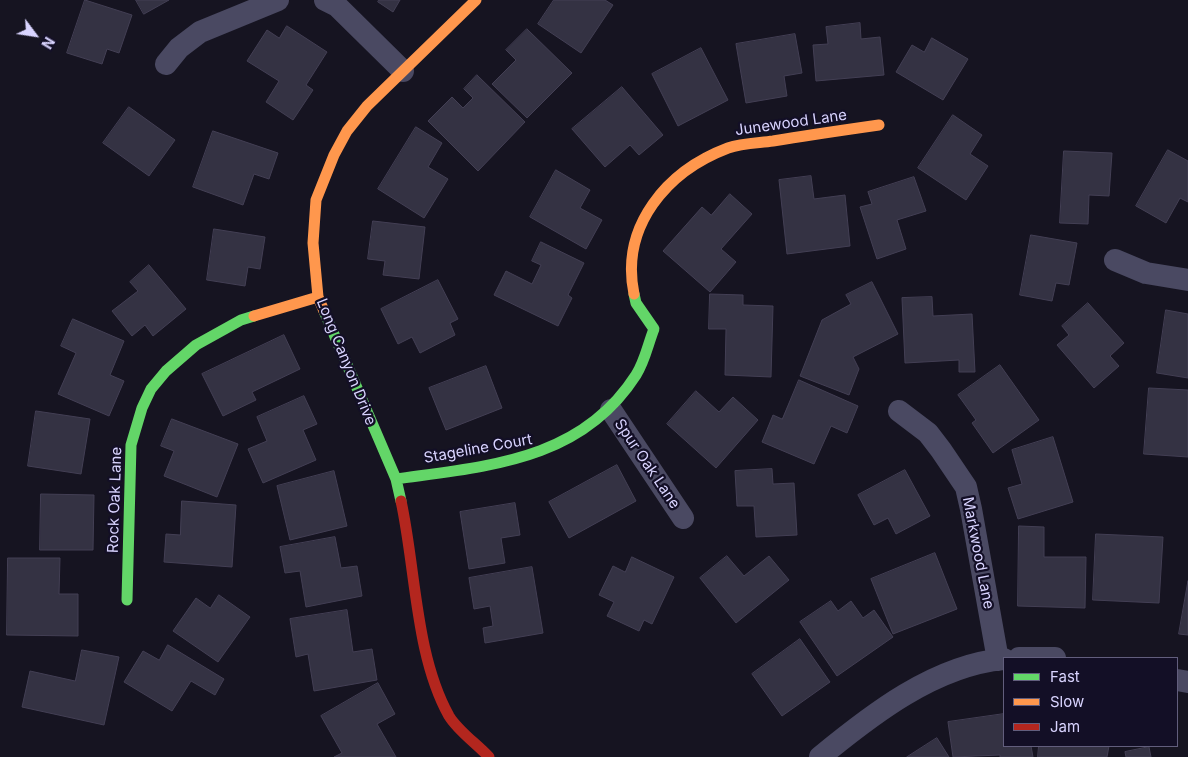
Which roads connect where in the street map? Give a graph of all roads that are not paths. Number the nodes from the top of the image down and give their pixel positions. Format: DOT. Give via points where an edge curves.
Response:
graph roads {
  1 [pos="278,0"];
  2 [pos="325,0"];
  3 [pos="476,0"];
  4 [pos="166,64"];
  5 [pos="403,72"];
  6 [pos="879,125"];
  7 [pos="1115,260"];
  8 [pos="1188,280"];
  9 [pos="318,297"];
  10 [pos="654,329"];
  11 [pos="611,410"];
  12 [pos="900,411"];
  13 [pos="396,478"];
  14 [pos="683,518"];
  15 [pos="128,600"];
  16 [pos="1007,657"];
  17 [pos="1003,660"];
  18 [pos="830,754"];
  19 [pos="489,757"];
  1 -- 4 [label="street" via="200,32"];
  2 -- 5 [label="street" via="337,6"];
  3 -- 5 [label="street, Long Canyon Drive"];
  5 -- 9 [label="street, Long Canyon Drive" via="347,130 316,200 313,222"];
  6 -- 10 [label="street, Junewood Lane" via="730,146 694,164 669,185 644,216 632,246 631,279 636,303"];
  7 -- 8 [label="street" via="1146,272"];
  9 -- 13 [label="street, Long Canyon Drive"];
  9 -- 15 [label="street, Rock Oak Lane" via="241,320 196,345 151,389 131,445"];
  10 -- 11 [label="street, Stageline Court" via="637,373"];
  11 -- 13 [label="street, Stageline Court" via="562,444 535,455"];
  11 -- 14 [label="street, Spur Oak Lane"];
  12 -- 16 [label="street, Markwood Lane" via="928,432 966,487"];
  13 -- 19 [label="street, Long Canyon Drive" via="408,533 420,628 429,670 450,716"];
  17 -- 18 [label="street" via="955,671 921,686 881,710"];
}
